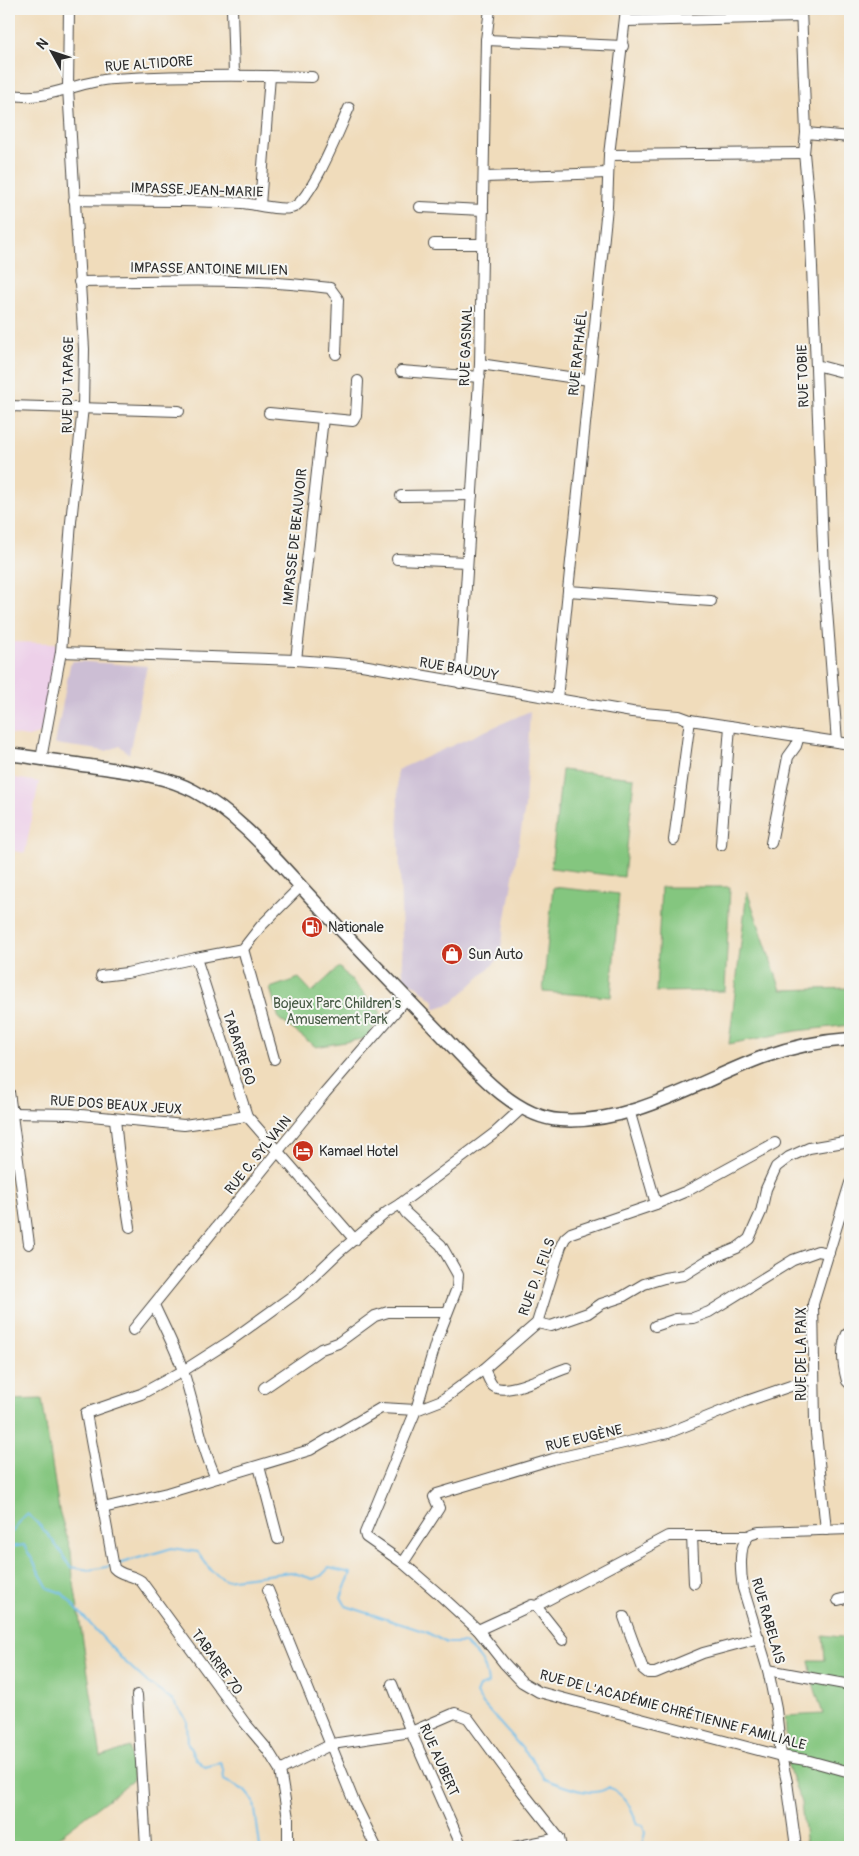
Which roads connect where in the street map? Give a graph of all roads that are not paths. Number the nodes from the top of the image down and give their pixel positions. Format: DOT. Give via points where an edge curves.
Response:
graph roads {
  1 [pos="69,9"];
  2 [pos="232,9"];
  3 [pos="490,9"];
  4 [pos="626,9"];
  5 [pos="801,13"];
  6 [pos="625,21"];
  7 [pos="486,40"];
  8 [pos="623,46"];
  9 [pos="234,75"];
  10 [pos="270,76"];
  11 [pos="312,77"];
  12 [pos="68,88"];
  13 [pos="9,94"];
  14 [pos="349,108"];
  15 [pos="806,133"];
  16 [pos="850,137"];
  17 [pos="804,153"];
  18 [pos="609,156"];
  19 [pos="608,173"];
  20 [pos="484,177"];
  21 [pos="74,200"];
  22 [pos="260,205"];
  23 [pos="420,207"];
  24 [pos="483,210"];
  25 [pos="434,244"];
  26 [pos="482,244"];
  27 [pos="79,282"];
  28 [pos="336,354"];
  29 [pos="480,364"];
  30 [pos="816,365"];
  31 [pos="401,371"];
  32 [pos="850,374"];
  33 [pos="480,377"];
  34 [pos="589,380"];
  35 [pos="358,381"];
  36 [pos="9,406"];
  37 [pos="83,407"];
  38 [pos="179,411"];
  39 [pos="269,413"];
  40 [pos="323,418"];
  41 [pos="472,495"];
  42 [pos="401,496"];
  43 [pos="397,559"];
  44 [pos="468,562"];
  45 [pos="568,591"];
  46 [pos="711,601"];
  47 [pos="60,652"];
  48 [pos="296,660"];
  49 [pos="460,683"];
  50 [pos="557,699"];
  51 [pos="690,720"];
  52 [pos="730,726"];
  53 [pos="799,736"];
  54 [pos="836,742"];
  55 [pos="850,744"];
  56 [pos="9,754"];
  57 [pos="41,759"];
  58 [pos="674,840"];
  59 [pos="770,843"];
  60 [pos="721,844"];
  61 [pos="301,886"];
  62 [pos="243,949"];
  63 [pos="196,958"];
  64 [pos="101,976"];
  65 [pos="407,998"];
  66 [pos="850,1039"];
  67 [pos="274,1059"];
  68 [pos="9,1092"];
  69 [pos="522,1108"];
  70 [pos="629,1110"];
  71 [pos="12,1113"];
  72 [pos="247,1116"];
  73 [pos="115,1118"];
  74 [pos="850,1141"];
  75 [pos="775,1143"];
  76 [pos="278,1152"];
  77 [pos="850,1183"];
  78 [pos="400,1204"];
  79 [pos="656,1204"];
  80 [pos="130,1227"];
  81 [pos="355,1240"];
  82 [pos="29,1244"];
  83 [pos="829,1253"];
  84 [pos="154,1305"];
  85 [pos="447,1312"];
  86 [pos="537,1323"];
  87 [pos="655,1326"];
  88 [pos="133,1330"];
  89 [pos="850,1334"];
  90 [pos="567,1368"];
  91 [pos="484,1369"];
  92 [pos="183,1371"];
  93 [pos="814,1378"];
  94 [pos="850,1384"];
  95 [pos="264,1388"];
  96 [pos="416,1410"];
  97 [pos="259,1466"];
  98 [pos="216,1478"];
  99 [pos="103,1508"];
  100 [pos="850,1529"];
  101 [pos="826,1530"];
  102 [pos="692,1536"];
  103 [pos="748,1536"];
  104 [pos="278,1539"];
  105 [pos="403,1564"];
  106 [pos="694,1583"];
  107 [pos="268,1590"];
  108 [pos="850,1597"];
  109 [pos="838,1600"];
  110 [pos="536,1606"];
  111 [pos="624,1617"];
  112 [pos="478,1630"];
  113 [pos="759,1638"];
  114 [pos="563,1640"];
  115 [pos="768,1670"];
  116 [pos="392,1684"];
  117 [pos="850,1686"];
  118 [pos="137,1695"];
  119 [pos="411,1732"];
  120 [pos="332,1744"];
  121 [pos="781,1756"];
  122 [pos="280,1770"];
  123 [pos="850,1772"];
  124 [pos="560,1843"];
  125 [pos="146,1847"];
  126 [pos="290,1847"];
  127 [pos="376,1847"];
  128 [pos="462,1847"];
  129 [pos="514,1847"];
  130 [pos="796,1847"];
  1 -- 12 [label="street, RUE DU TAPAGE"];
  2 -- 9 [label="street"];
  3 -- 7 [label="street, RUE GASNAL"];
  4 -- 6 [label="street, RUE RAPHAËL"];
  5 -- 6 [label="street"];
  5 -- 15 [label="street, RUE TOBIE"];
  6 -- 8 [label="street, RUE RAPHAËL"];
  7 -- 8 [label="street"];
  7 -- 20 [label="street, RUE GASNAL"];
  8 -- 18 [label="street, RUE RAPHAËL"];
  9 -- 10 [label="street, RUE ALTIDORE"];
  9 -- 12 [label="street, RUE ALTIDORE" via="110,79"];
  10 -- 11 [label="street, RUE ALTIDORE"];
  10 -- 22 [label="street"];
  12 -- 13 [label="street, RUE ALTIDORE" via="38,97"];
  12 -- 21 [label="street, RUE DU TAPAGE"];
  14 -- 22 [label="street, IMPASSE JEAN-MARIE" via="308,192 295,206 284,210"];
  15 -- 16 [label="street"];
  15 -- 17 [label="street, RUE TOBIE"];
  17 -- 18 [label="street"];
  17 -- 30 [label="street, RUE TOBIE"];
  18 -- 19 [label="street, RUE RAPHAËL"];
  19 -- 20 [label="street"];
  19 -- 34 [label="street, RUE RAPHAËL"];
  20 -- 24 [label="street, RUE GASNAL"];
  21 -- 22 [label="street, IMPASSE JEAN-MARIE"];
  21 -- 27 [label="street, RUE DU TAPAGE"];
  23 -- 24 [label="street"];
  24 -- 26 [label="street, RUE GASNAL"];
  25 -- 26 [label="street"];
  26 -- 29 [label="street, RUE GASNAL"];
  27 -- 28 [label="street, IMPASSE ANTOINE MILIEN" via="249,280 330,288 338,299"];
  27 -- 37 [label="street, RUE DU TAPAGE" via="84,350"];
  29 -- 33 [label="street, RUE GASNAL"];
  29 -- 34 [label="street"];
  30 -- 32 [label="street"];
  30 -- 54 [label="street, RUE TOBIE" via="824,571"];
  31 -- 33 [label="street"];
  33 -- 41 [label="street, RUE GASNAL"];
  34 -- 45 [label="street, RUE RAPHAËL"];
  35 -- 40 [label="street" via="355,420"];
  36 -- 37 [label="street"];
  37 -- 38 [label="street"];
  37 -- 47 [label="street, RUE DU TAPAGE"];
  39 -- 40 [label="street"];
  40 -- 48 [label="street, IMPASSE DE BEAUVOIR"];
  41 -- 42 [label="street"];
  41 -- 44 [label="street, RUE GASNAL"];
  43 -- 44 [label="street"];
  44 -- 49 [label="street, RUE GASNAL"];
  45 -- 46 [label="street"];
  45 -- 50 [label="street, RUE RAPHAËL"];
  47 -- 48 [label="street, RUE BAUDUY"];
  47 -- 57 [label="street, RUE DU TAPAGE"];
  48 -- 49 [label="street, RUE BAUDUY" via="362,665"];
  49 -- 50 [label="street, RUE BAUDUY"];
  50 -- 51 [label="street, RUE BAUDUY"];
  51 -- 52 [label="street, RUE BAUDUY"];
  51 -- 58 [label="street"];
  52 -- 53 [label="street, RUE BAUDUY"];
  52 -- 60 [label="street"];
  53 -- 54 [label="street, RUE BAUDUY"];
  53 -- 59 [label="street" via="788,757"];
  54 -- 55 [label="street, RUE BAUDUY"];
  56 -- 57 [label="main road"];
  57 -- 61 [label="main road" via="163,778 193,790 232,818"];
  61 -- 62 [label="street"];
  61 -- 65 [label="main road"];
  62 -- 63 [label="street"];
  62 -- 67 [label="street"];
  63 -- 64 [label="street" via="127,974"];
  63 -- 72 [label="street, TABARRE 60"];
  65 -- 69 [label="main road" via="478,1072"];
  65 -- 76 [label="street, RUE C. SYLVAIN"];
  66 -- 70 [label="main road" via="796,1046 762,1057 689,1090"];
  68 -- 71 [label="street"];
  69 -- 70 [label="main road" via="541,1117 559,1120 598,1118"];
  69 -- 78 [label="street" via="496,1132"];
  70 -- 79 [label="street"];
  71 -- 73 [label="street, RUE DOS BEAUX JEUX"];
  71 -- 82 [label="street"];
  72 -- 73 [label="street, RUE DOS BEAUX JEUX" via="184,1125"];
  72 -- 76 [label="street, TABARRE 60"];
  73 -- 80 [label="street"];
  74 -- 86 [label="street" via="808,1148 776,1168 749,1239 737,1248 684,1275 644,1284 588,1313 551,1326"];
  75 -- 79 [label="street" via="687,1191"];
  76 -- 81 [label="street, TABARRE 60"];
  76 -- 84 [label="street, RUE C. SYLVAIN"];
  77 -- 83 [label="street, RUE DE LA PAIX"];
  78 -- 81 [label="street"];
  78 -- 85 [label="street" via="441,1245 458,1275 457,1288"];
  79 -- 86 [label="street, RUE D. I. FILS" via="571,1233 565,1238"];
  81 -- 92 [label="street" via="295,1294"];
  83 -- 87 [label="street" via="818,1251 793,1260 709,1312"];
  83 -- 93 [label="street, RUE DE LA PAIX" via="813,1304"];
  84 -- 88 [label="street, RUE C. SYLVAIN"];
  84 -- 92 [label="street"];
  85 -- 95 [label="street" via="388,1312 376,1316"];
  85 -- 96 [label="street"];
  86 -- 91 [label="street, RUE D. I. FILS"];
  89 -- 94 [label="street" via="844,1341 843,1354"];
  90 -- 91 [label="street" via="522,1387 500,1390 490,1382"];
  91 -- 96 [label="street, RUE D. I. FILS" via="442,1400"];
  92 -- 98 [label="street" via="199,1432"];
  92 -- 99 [label="street" via="141,1394 86,1413"];
  93 -- 101 [label="street, RUE DE LA PAIX" via="815,1423"];
  93 -- 105 [label="street, RUE EUGÈNE" via="668,1433 553,1459 436,1494 434,1497 439,1508"];
  96 -- 97 [label="street" via="381,1408 310,1450"];
  96 -- 105 [label="street, RUE DE L'ACADÉMIE CHRÉTIENNE FAMILIALE" via="365,1533"];
  97 -- 98 [label="street"];
  97 -- 104 [label="street"];
  98 -- 99 [label="street"];
  99 -- 122 [label="street, TABARRE 70" via="114,1568 118,1573 141,1581"];
  100 -- 101 [label="street"];
  101 -- 103 [label="street" via="759,1532"];
  102 -- 103 [label="street"];
  102 -- 106 [label="street"];
  102 -- 110 [label="street" via="668,1536"];
  103 -- 113 [label="street, RUE RABELAIS" via="743,1545 742,1588"];
  105 -- 112 [label="street, RUE DE L'ACADÉMIE CHRÉTIENNE FAMILIALE"];
  107 -- 120 [label="street"];
  108 -- 109 [label="street"];
  110 -- 112 [label="street"];
  110 -- 114 [label="street"];
  111 -- 113 [label="street" via="643,1669 648,1674 703,1653"];
  112 -- 121 [label="street, RUE DE L'ACADÉMIE CHRÉTIENNE FAMILIALE" via="504,1664 522,1682 539,1692"];
  113 -- 115 [label="street, RUE RABELAIS"];
  115 -- 117 [label="street"];
  115 -- 121 [label="street, RUE RABELAIS"];
  116 -- 119 [label="street, RUE AUBERT"];
  118 -- 125 [label="street"];
  119 -- 120 [label="street"];
  119 -- 124 [label="street" via="455,1713 468,1718"];
  119 -- 128 [label="street, RUE AUBERT"];
  120 -- 122 [label="street"];
  120 -- 127 [label="street" via="354,1802"];
  121 -- 123 [label="street, RUE DE L'ACADÉMIE CHRÉTIENNE FAMILIALE"];
  121 -- 130 [label="street, RUE RABELAIS"];
  122 -- 126 [label="street, TABARRE 70"];
  124 -- 129 [label="street"];
}
